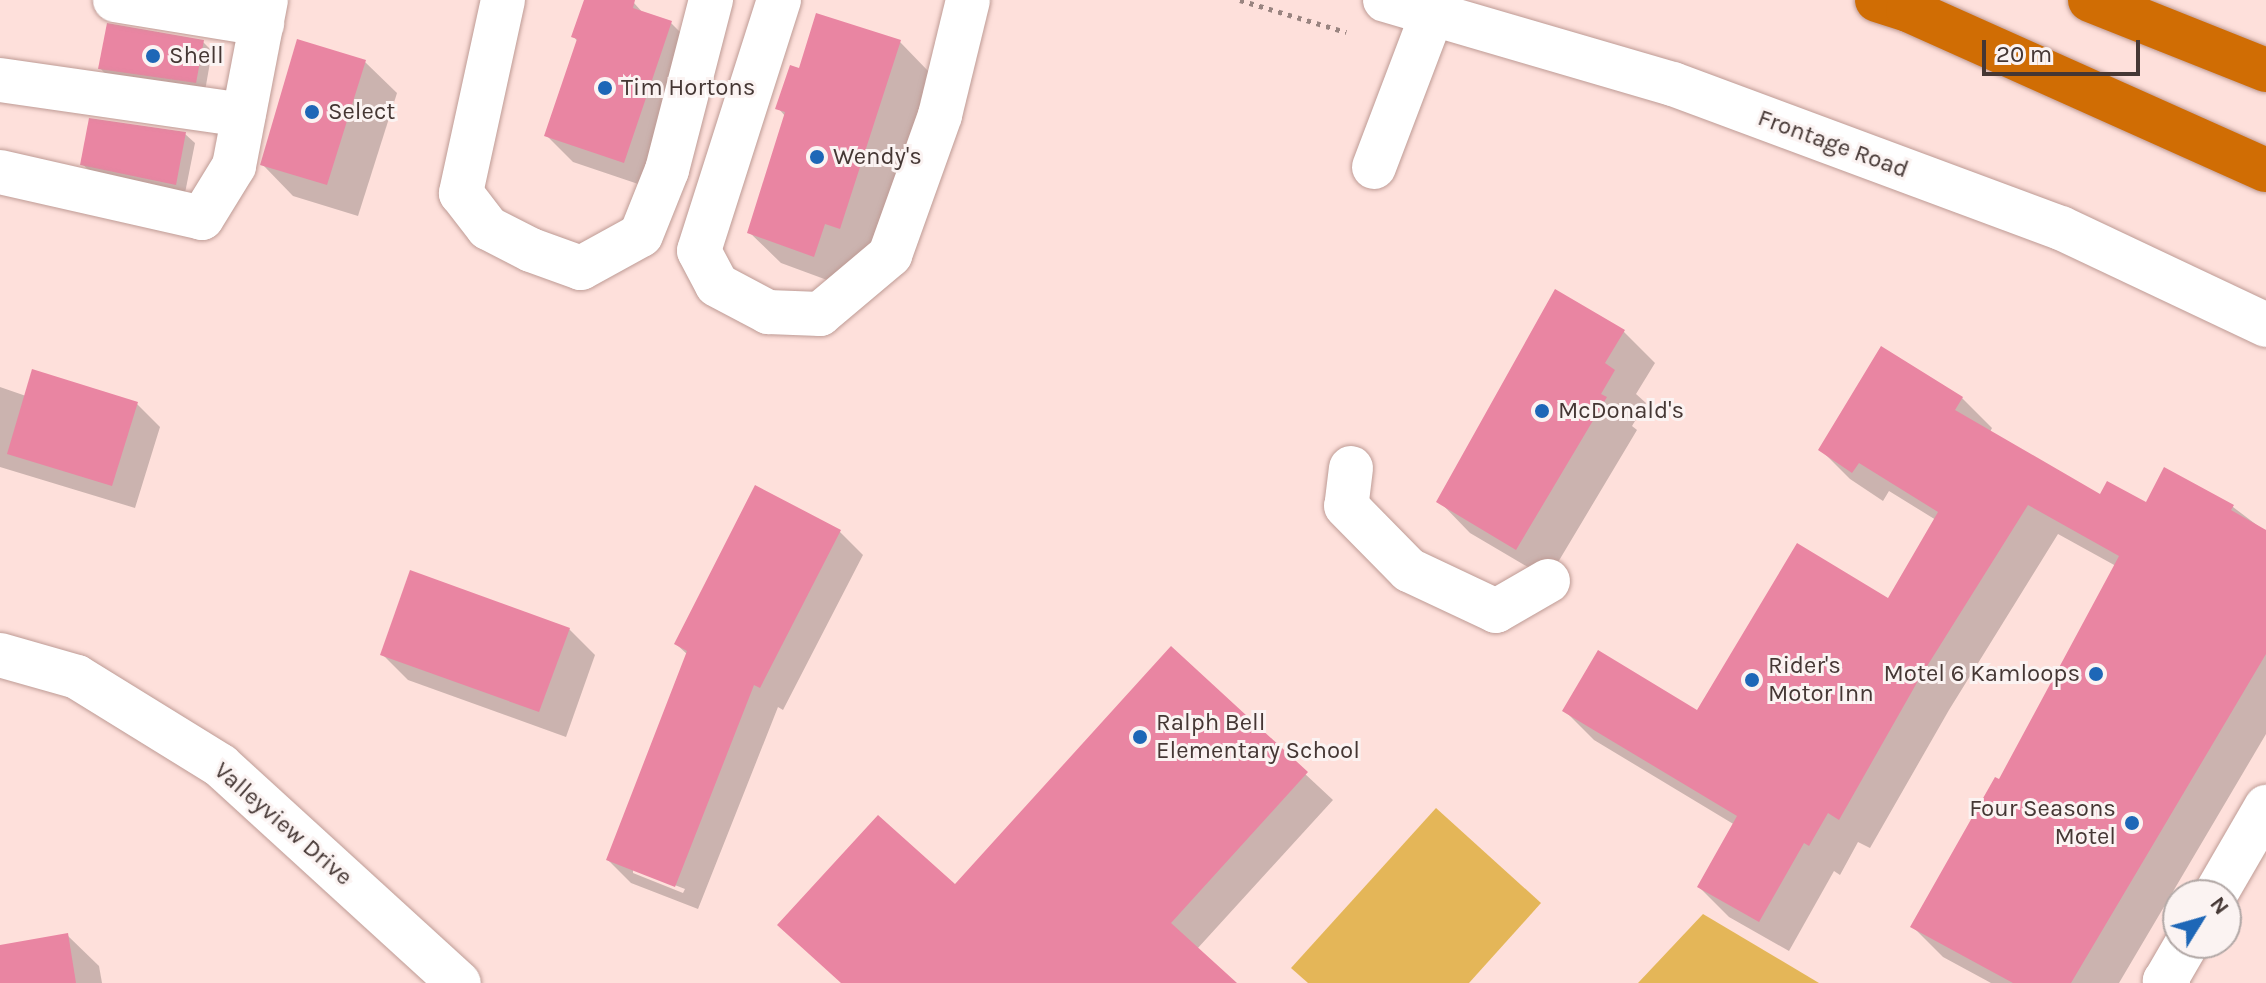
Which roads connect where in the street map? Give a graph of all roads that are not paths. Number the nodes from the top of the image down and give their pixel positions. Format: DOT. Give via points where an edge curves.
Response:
graph roads {
  1 [pos="115,0"];
  2 [pos="503,0"];
  3 [pos="711,0"];
  4 [pos="779,0"];
  5 [pos="968,0"];
  6 [pos="1385,0"];
  7 [pos="1877,0"];
  8 [pos="2090,0"];
  9 [pos="264,12"];
  10 [pos="1432,14"];
  11 [pos="2266,70"];
  12 [pos="0,80"];
  13 [pos="244,115"];
  14 [pos="1374,167"];
  15 [pos="2266,170"];
  16 [pos="0,172"];
  17 [pos="2266,325"];
  18 [pos="1351,468"];
  19 [pos="1548,581"];
  20 [pos="0,655"];
  21 [pos="2266,807"];
  22 [pos="2224,879"];
  23 [pos="2178,959"];
  24 [pos="459,983"];
  25 [pos="2168,983"];
  1 -- 9 [label="street"];
  2 -- 3 [label="street" via="461,193 488,228 581,268 641,235 667,170"];
  4 -- 5 [label="street" via="699,251 717,285 743,299 768,312 820,314 890,255 940,115"];
  6 -- 10 [label="street, Frontage Road"];
  7 -- 15 [label="highway"];
  8 -- 11 [label="highway"];
  9 -- 13 [label="street"];
  10 -- 14 [label="street"];
  10 -- 17 [label="street, Frontage Road" via="1673,84 2061,228"];
  12 -- 13 [label="street"];
  13 -- 16 [label="street" via="234,166 202,218"];
  18 -- 19 [label="street" via="1346,506 1409,570 1496,611"];
  20 -- 24 [label="street, Valleyview Drive" via="77,677 221,766"];
  21 -- 22 [label="street"];
  23 -- 25 [label="street"];
}
